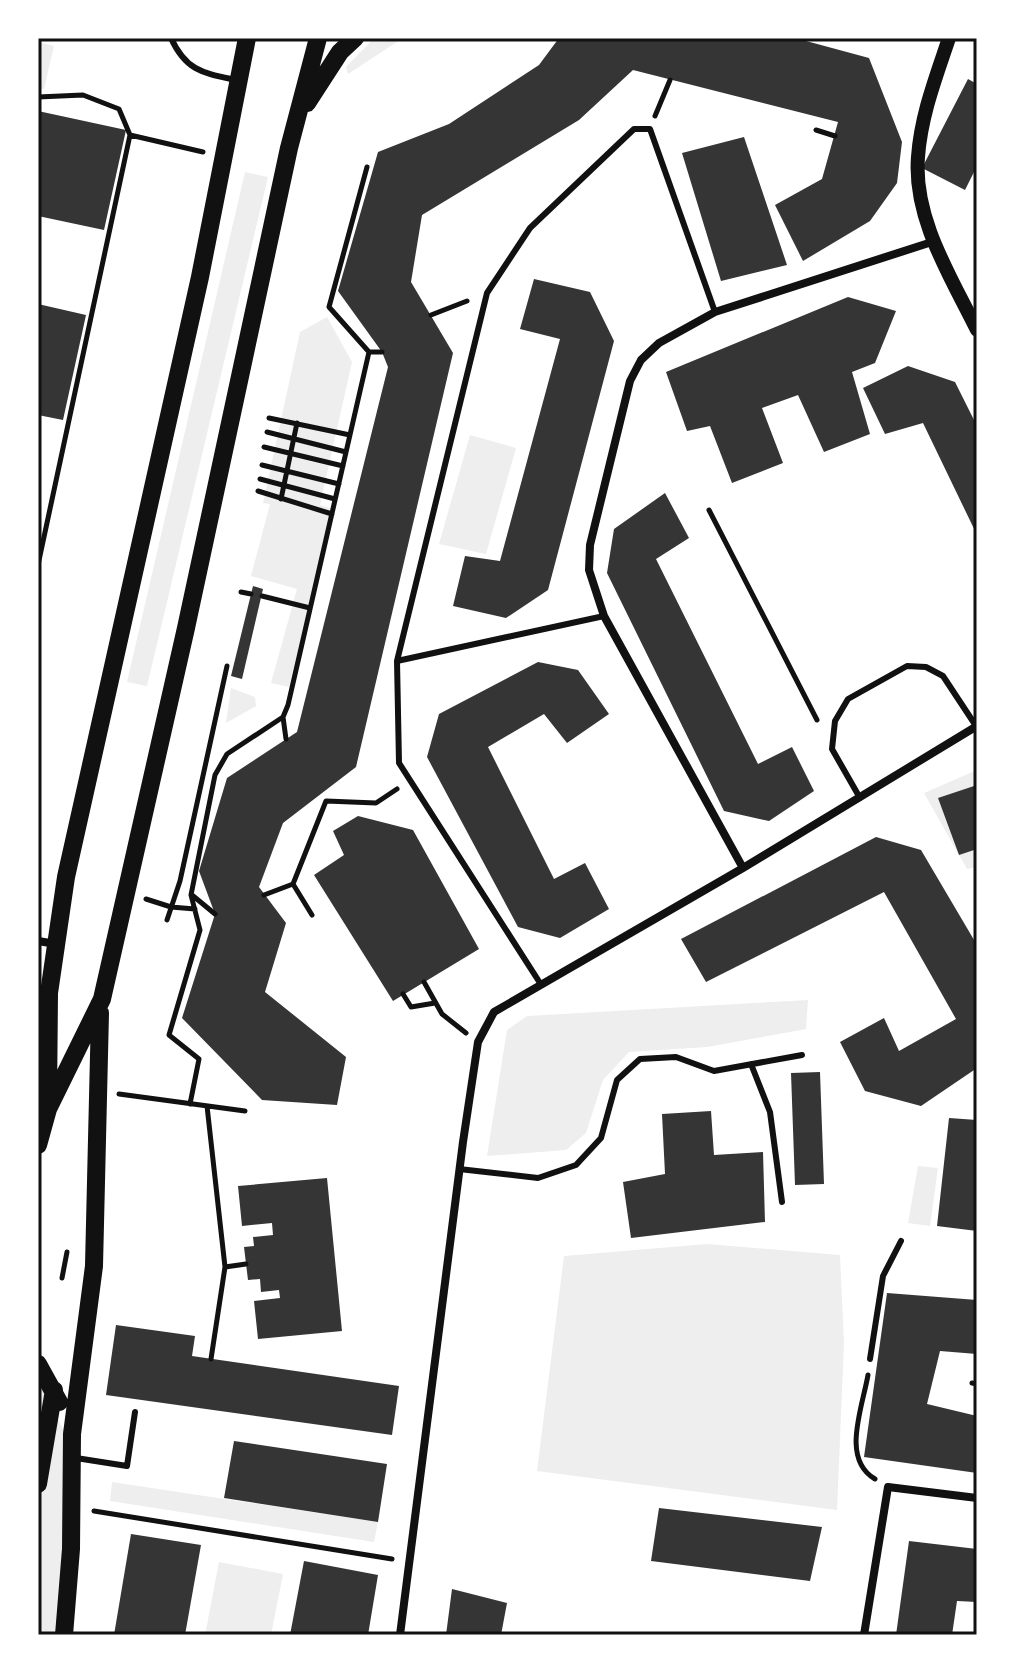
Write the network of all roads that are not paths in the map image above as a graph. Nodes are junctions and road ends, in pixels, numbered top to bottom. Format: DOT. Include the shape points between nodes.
graph roads {
  1 [pos="171,38"];
  2 [pos="247,38"];
  3 [pos="318,38"];
  4 [pos="355,38"];
  5 [pos="949,38"];
  6 [pos="240,81"];
  7 [pos="296,118"];
  8 [pos="935,241"];
  9 [pos="715,312"];
  10 [pos="977,330"];
  11 [pos="604,616"];
  12 [pos="397,661"];
  13 [pos="976,726"];
  14 [pos="860,798"];
  15 [pos="743,868"];
  16 [pos="47,942"];
  17 [pos="540,983"];
  18 [pos="49,993"];
  19 [pos="102,999"];
  20 [pos="38,1027"];
  21 [pos="802,1055"];
  22 [pos="751,1064"];
  23 [pos="48,1109"];
  24 [pos="38,1145"];
  25 [pos="459,1169"];
  26 [pos="782,1202"];
  27 [pos="901,1241"];
  28 [pos="870,1359"];
  29 [pos="38,1364"];
  30 [pos="54,1390"];
  31 [pos="135,1412"];
  32 [pos="72,1434"];
  33 [pos="72,1457"];
  34 [pos="38,1484"];
  35 [pos="977,1498"];
  36 [pos="64,1635"];
  37 [pos="400,1635"];
  38 [pos="864,1635"];
  1 -- 6 [label="lane" via="180,58 203,73"];
  2 -- 6 [label="main road"];
  3 -- 7 [label="main road"];
  4 -- 7 [label="main road"];
  5 -- 8 [label="street" via="927,103 917,159 922,208"];
  6 -- 16 [label="main road" via="66,877"];
  7 -- 19 [label="main road"];
  8 -- 9 [label="street"];
  8 -- 10 [label="street"];
  9 -- 11 [label="street" via="659,343 630,381 590,545 589,570"];
  9 -- 12 [label="lane" via="650,129 634,129 530,228 487,293"];
  11 -- 12 [label="lane"];
  11 -- 15 [label="street"];
  12 -- 17 [label="lane" via="399,763"];
  13 -- 14 [label="street"];
  13 -- 14 [label="lane" via="943,676 926,667 907,666 848,699 835,721 832,749"];
  14 -- 15 [label="street"];
  15 -- 17 [label="street"];
  16 -- 18 [label="main road"];
  17 -- 25 [label="street" via="494,1012 478,1042"];
  18 -- 20 [label="main road"];
  18 -- 23 [label="main road"];
  19 -- 23 [label="main road"];
  19 -- 32 [label="main road" via="94,1266"];
  21 -- 22 [label="lane"];
  22 -- 25 [label="lane" via="714,1071 676,1057 640,1059 617,1080 601,1138 576,1165 538,1178"];
  22 -- 26 [label="lane" via="770,1112"];
  23 -- 24 [label="main road"];
  25 -- 37 [label="street"];
  27 -- 28 [label="lane" via="883,1276"];
  29 -- 30 [label="main road"];
  30 -- 32 [label="main road"];
  30 -- 34 [label="main road"];
  31 -- 33 [label="lane" via="127,1466"];
  32 -- 33 [label="main road"];
  33 -- 36 [label="main road"];
  35 -- 38 [label="street" via="888,1487"];
}
